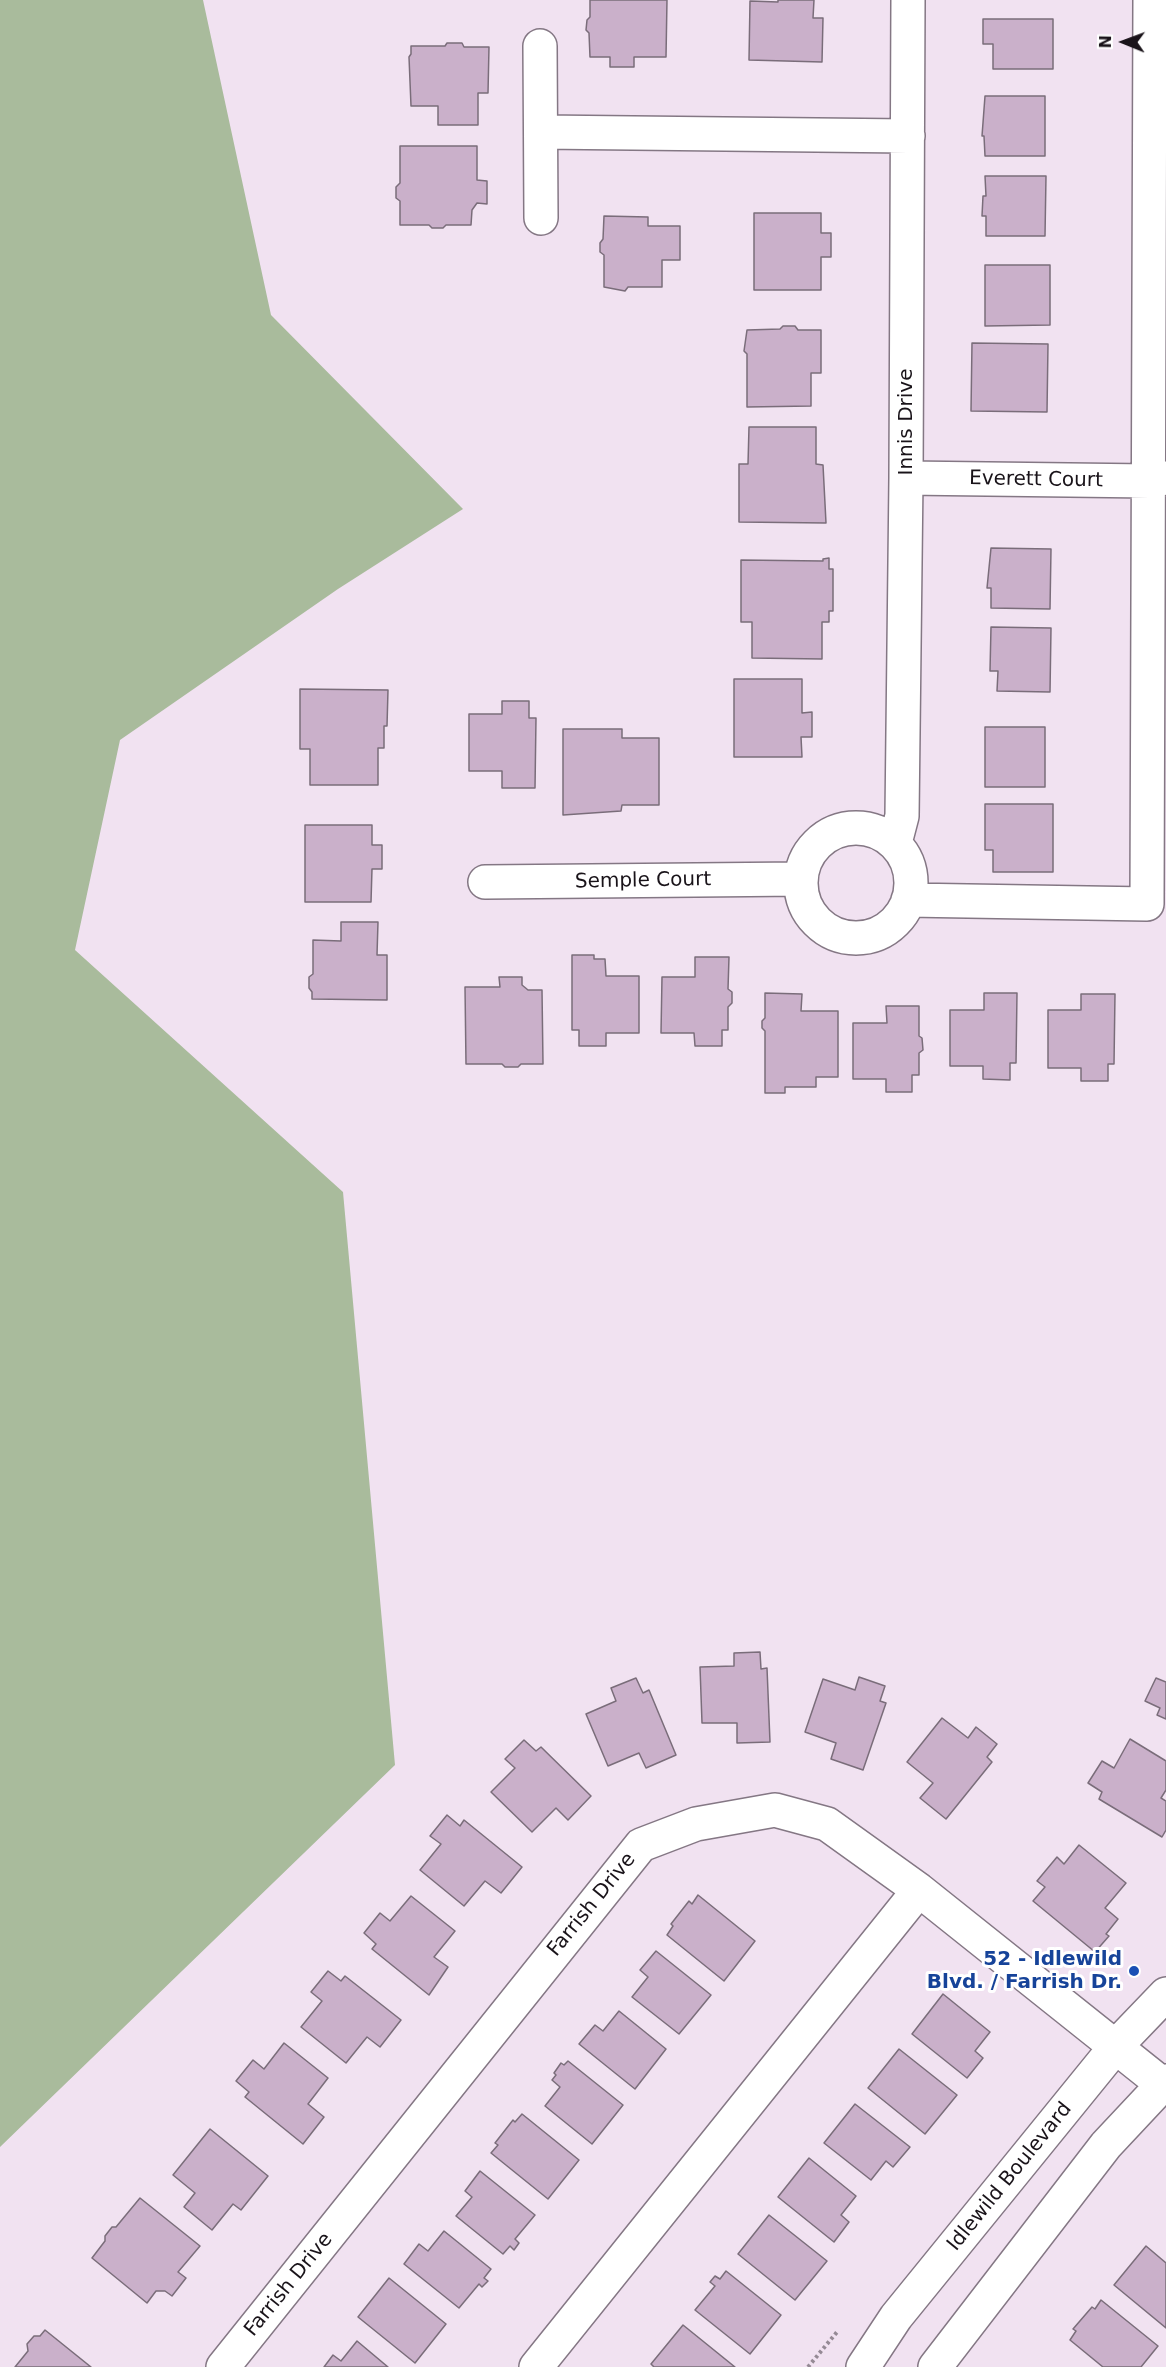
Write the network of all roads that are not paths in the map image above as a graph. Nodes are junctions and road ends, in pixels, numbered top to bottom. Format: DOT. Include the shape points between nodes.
graph roads {
  1 [pos="908,0"];
  2 [pos="1150,0"];
  3 [pos="540,46"];
  4 [pos="541,132"];
  5 [pos="908,136"];
  6 [pos="541,218"];
  7 [pos="906,478"];
  8 [pos="1158,480"];
  9 [pos="895,843"];
  10 [pos="801,879"];
  11 [pos="485,882"];
  12 [pos="908,900"];
  13 [pos="919,1890"];
  14 [pos="1166,1994"];
  15 [pos="1117,2045"];
  16 [pos="1165,2084"];
  17 [pos="223,2367"];
  18 [pos="536,2367"];
  19 [pos="863,2367"];
  20 [pos="935,2367"];
  1 -- 5 [label="street, Innis Drive"];
  2 -- 8 [label="street"];
  3 -- 4 [label="street"];
  4 -- 5 [label="street"];
  4 -- 6 [label="street"];
  5 -- 7 [label="street, Innis Drive"];
  7 -- 8 [label="street, Everett Court"];
  7 -- 9 [label="street, Innis Drive" via="902,816"];
  8 -- 12 [label="street" via="1147,903"];
  9 -- 10 [label="street" via="880,832 862,828 828,835 805,861"];
  9 -- 12 [label="street" via="910,870"];
  10 -- 11 [label="street, Semple Court"];
  10 -- 12 [label="street" via="810,912 837,935 872,936 888,928"];
  13 -- 15 [label="street, Farrish Drive"];
  13 -- 17 [label="street, Farrish Drive" via="828,1824 775,1810 696,1824 641,1845"];
  13 -- 18 [label="street"];
  14 -- 15 [label="street, Idlewild Boulevard"];
  15 -- 16 [label="street, Farrish Drive"];
  15 -- 19 [label="street, Idlewild Boulevard" via="896,2317"];
  16 -- 20 [label="street" via="1106,2145"];
}
